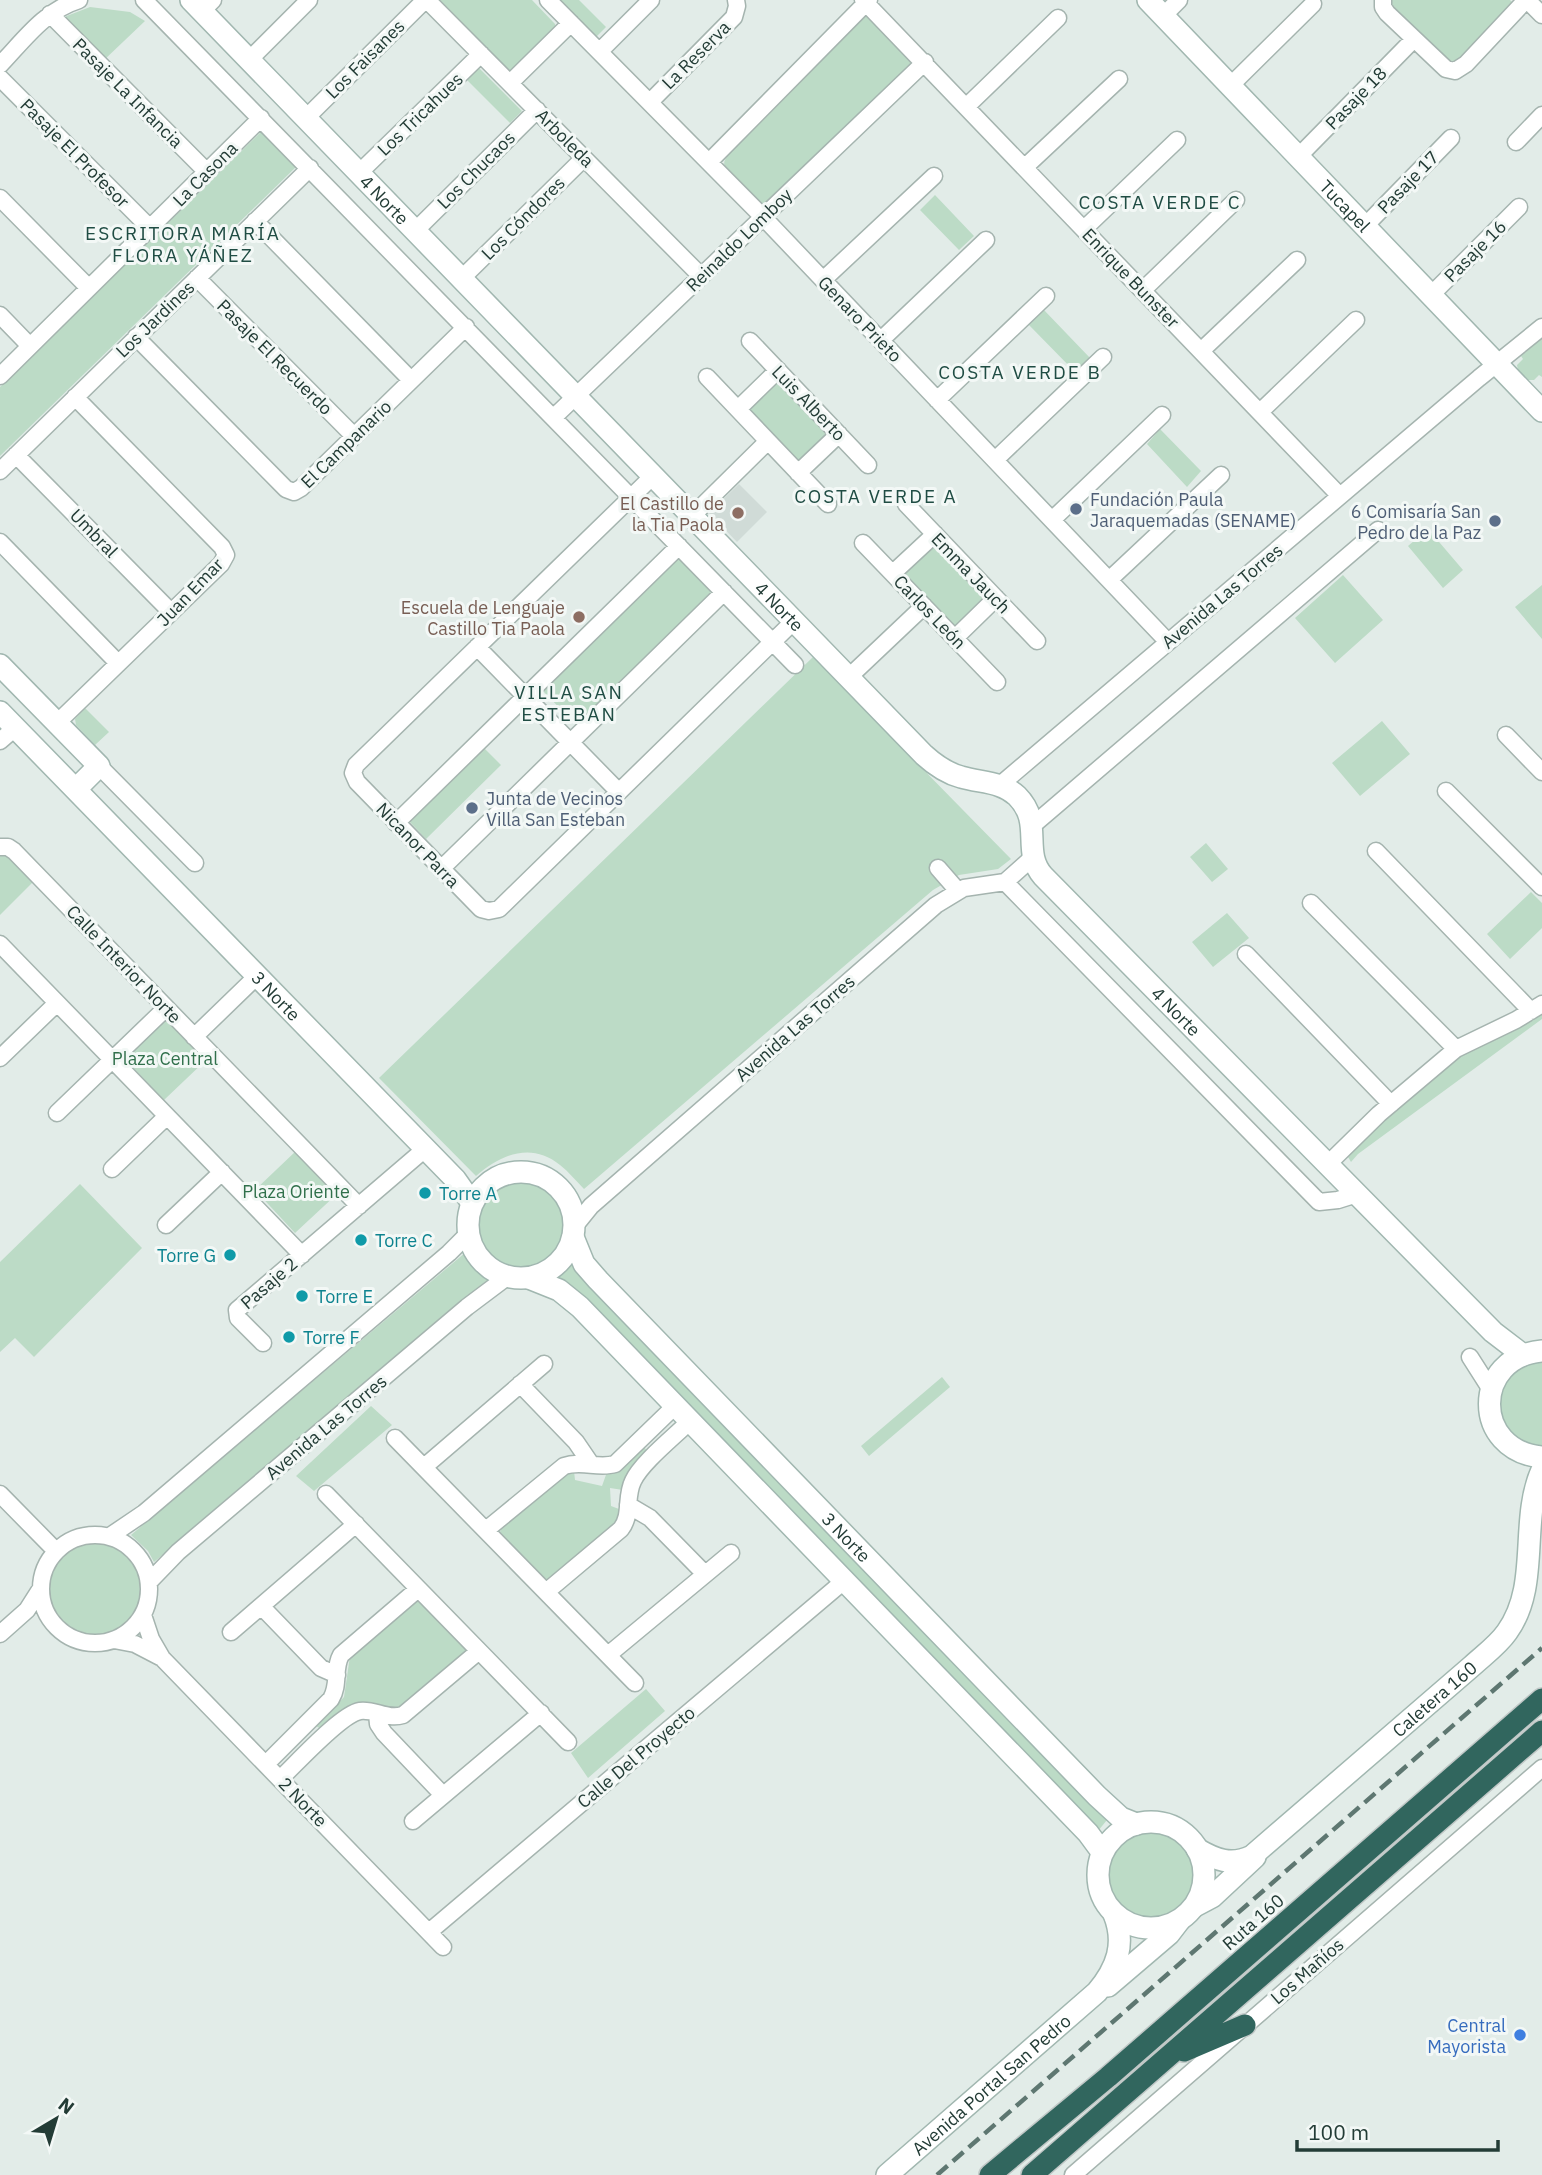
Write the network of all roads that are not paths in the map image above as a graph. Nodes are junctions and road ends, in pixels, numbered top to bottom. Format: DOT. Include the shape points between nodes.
graph roads {
  1 [pos="79,0"];
  2 [pos="144,0"];
  3 [pos="309,0"];
  4 [pos="426,0"];
  5 [pos="548,0"];
  6 [pos="650,0"];
  7 [pos="1148,0"];
  8 [pos="1179,0"];
  9 [pos="1383,0"];
  10 [pos="1527,0"];
  11 [pos="866,1"];
  12 [pos="737,3"];
  13 [pos="202,4"];
  14 [pos="1313,4"];
  15 [pos="50,14"];
  16 [pos="1542,15"];
  17 [pos="1163,16"];
  18 [pos="1058,18"];
  19 [pos="571,23"];
  20 [pos="1414,39"];
  21 [pos="600,51"];
  22 [pos="481,54"];
  23 [pos="249,60"];
  24 [pos="925,62"];
  25 [pos="0,65"];
  26 [pos="0,78"];
  27 [pos="1119,79"];
  28 [pos="510,83"];
  29 [pos="1230,86"];
  30 [pos="650,102"];
  31 [pos="967,106"];
  32 [pos="537,110"];
  33 [pos="1542,116"];
  34 [pos="261,118"];
  35 [pos="306,118"];
  36 [pos="1451,138"];
  37 [pos="1177,140"];
  38 [pos="1516,142"];
  39 [pos="1298,157"];
  40 [pos="584,158"];
  41 [pos="709,162"];
  42 [pos="1025,167"];
  43 [pos="310,168"];
  44 [pos="207,172"];
  45 [pos="359,173"];
  46 [pos="934,176"];
  47 [pos="0,198"];
  48 [pos="1236,200"];
  49 [pos="1519,206"];
  50 [pos="763,217"];
  51 [pos="255,221"];
  52 [pos="1364,226"];
  53 [pos="150,228"];
  54 [pos="1084,229"];
  55 [pos="415,230"];
  56 [pos="986,240"];
  57 [pos="1297,260"];
  58 [pos="701,276"];
  59 [pos="197,278"];
  60 [pos="462,278"];
  61 [pos="823,280"];
  62 [pos="89,288"];
  63 [pos="1143,289"];
  64 [pos="1431,295"];
  65 [pos="1046,296"];
  66 [pos="0,316"];
  67 [pos="1356,320"];
  68 [pos="466,327"];
  69 [pos="1542,327"];
  70 [pos="136,337"];
  71 [pos="881,340"];
  72 [pos="750,341"];
  73 [pos="30,346"];
  74 [pos="1201,351"];
  75 [pos="1103,357"];
  76 [pos="1497,364"];
  77 [pos="778,370"];
  78 [pos="0,376"];
  79 [pos="707,377"];
  80 [pos="411,380"];
  81 [pos="576,396"];
  82 [pos="75,397"];
  83 [pos="1538,399"];
  84 [pos="937,400"];
  85 [pos="737,409"];
  86 [pos="1259,412"];
  87 [pos="1162,415"];
  88 [pos="554,417"];
  89 [pos="839,434"];
  90 [pos="354,436"];
  91 [pos="768,441"];
  92 [pos="16,455"];
  93 [pos="995,460"];
  94 [pos="868,465"];
  95 [pos="0,471"];
  96 [pos="798,473"];
  97 [pos="653,475"];
  98 [pos="1221,475"];
  99 [pos="1340,496"];
  100 [pos="631,497"];
  101 [pos="828,504"];
  102 [pos="906,504"];
  103 [pos="692,516"];
  104 [pos="1052,520"];
  105 [pos="1378,530"];
  106 [pos="934,534"];
  107 [pos="0,542"];
  108 [pos="863,543"];
  109 [pos="679,546"];
  110 [pos="893,573"];
  111 [pos="1109,580"];
  112 [pos="724,592"];
  113 [pos="996,598"];
  114 [pos="924,606"];
  115 [pos="171,612"];
  116 [pos="794,621"];
  117 [pos="955,638"];
  118 [pos="1037,641"];
  119 [pos="772,642"];
  120 [pos="1168,642"];
  121 [pos="477,647"];
  122 [pos="118,663"];
  123 [pos="0,665"];
  124 [pos="795,666"];
  125 [pos="849,677"];
  126 [pos="997,681"];
  127 [pos="525,697"];
  128 [pos="0,712"];
  129 [pos="57,723"];
  130 [pos="8,734"];
  131 [pos="1506,735"];
  132 [pos="570,742"];
  133 [pos="99,766"];
  134 [pos="1542,772"];
  135 [pos="1000,785"];
  136 [pos="76,789"];
  137 [pos="1446,791"];
  138 [pos="619,792"];
  139 [pos="396,822"];
  140 [pos="1032,826"];
  141 [pos="2,847"];
  142 [pos="1376,851"];
  143 [pos="1032,858"];
  144 [pos="195,863"];
  145 [pos="938,868"];
  146 [pos="441,869"];
  147 [pos="1006,882"];
  148 [pos="1542,887"];
  149 [pos="958,891"];
  150 [pos="1311,904"];
  151 [pos="1,947"];
  152 [pos="1246,954"];
  153 [pos="257,976"];
  154 [pos="57,1003"];
  155 [pos="166,1007"];
  156 [pos="1536,1007"];
  157 [pos="194,1037"];
  158 [pos="1456,1049"];
  159 [pos="0,1058"];
  160 [pos="113,1060"];
  161 [pos="1391,1104"];
  162 [pos="57,1113"];
  163 [pos="167,1116"];
  164 [pos="425,1149"];
  165 [pos="1328,1164"];
  166 [pos="112,1169"];
  167 [pos="222,1172"];
  168 [pos="1357,1194"];
  169 [pos="472,1203"];
  170 [pos="359,1206"];
  171 [pos="166,1225"];
  172 [pos="574,1232"];
  173 [pos="468,1234"];
  174 [pos="302,1255"];
  175 [pos="507,1277"];
  176 [pos="529,1278"];
  177 [pos="262,1343"];
  178 [pos="1532,1353"];
  179 [pos="1470,1357"];
  180 [pos="544,1364"];
  181 [pos="520,1384"];
  182 [pos="1491,1390"];
  183 [pos="683,1414"];
  184 [pos="396,1438"];
  185 [pos="1507,1444"];
  186 [pos="1542,1457"];
  187 [pos="591,1464"];
  188 [pos="424,1466"];
  189 [pos="1542,1470"];
  190 [pos="0,1494"];
  191 [pos="326,1494"];
  192 [pos="1532,1502"];
  193 [pos="628,1505"];
  194 [pos="356,1524"];
  195 [pos="486,1530"];
  196 [pos="110,1536"];
  197 [pos="56,1551"];
  198 [pos="731,1553"];
  199 [pos="705,1574"];
  200 [pos="844,1581"];
  201 [pos="149,1582"];
  202 [pos="41,1588"];
  203 [pos="418,1588"];
  204 [pos="546,1592"];
  205 [pos="261,1606"];
  206 [pos="143,1615"];
  207 [pos="49,1617"];
  208 [pos="19,1618"];
  209 [pos="2,1630"];
  210 [pos="231,1632"];
  211 [pos="114,1640"];
  212 [pos="479,1650"];
  213 [pos="608,1655"];
  214 [pos="162,1658"];
  215 [pos="337,1675"];
  216 [pos="635,1683"];
  217 [pos="1542,1699"];
  218 [pos="541,1713"];
  219 [pos="377,1714"];
  220 [pos="1542,1731"];
  221 [pos="568,1742"];
  222 [pos="265,1764"];
  223 [pos="1542,1768"];
  224 [pos="281,1779"];
  225 [pos="443,1796"];
  226 [pos="413,1821"];
  227 [pos="1136,1824"];
  228 [pos="1197,1849"];
  229 [pos="1258,1851"];
  230 [pos="1102,1853"];
  231 [pos="1188,1912"];
  232 [pos="1114,1914"];
  233 [pos="429,1932"];
  234 [pos="443,1947"];
  235 [pos="1097,1993"];
  236 [pos="1245,2025"];
  237 [pos="1166,2058"];
  238 [pos="887,2175"];
  239 [pos="990,2175"];
  240 [pos="1032,2175"];
  241 [pos="1073,2175"];
  1 -- 15 [label="street"];
  2 -- 34 [label="street, 4 Norte"];
  3 -- 23 [label="street"];
  4 -- 22 [label="street, Arboleda"];
  4 -- 35 [label="street, Los Faisanes"];
  5 -- 19 [label="street, Genaro Prieto"];
  6 -- 21 [label="street"];
  7 -- 17 [label="street, Tucapel"];
  8 -- 17 [label="street"];
  9 -- 20 [label="street" via="1387,13"];
  10 -- 16 [label="street"];
  10 -- 20 [label="street" via="1460,69 1446,69"];
  11 -- 24 [label="street, Enrique Bunster"];
  11 -- 41 [label="street"];
  12 -- 30 [label="street, La Reserva" via="734,17"];
  13 -- 23 [label="street, 4 Norte"];
  14 -- 29 [label="street"];
  15 -- 25 [label="street"];
  15 -- 44 [label="street, Pasaje La Infancia"];
  17 -- 29 [label="street, Tucapel"];
  18 -- 31 [label="street"];
  19 -- 21 [label="street, Genaro Prieto"];
  19 -- 28 [label="street"];
  20 -- 39 [label="street, Pasaje 18"];
  21 -- 30 [label="street, Genaro Prieto"];
  22 -- 28 [label="street, Arboleda"];
  22 -- 45 [label="street, Los Tricahues"];
  23 -- 35 [label="street, 4 Norte"];
  24 -- 31 [label="street, Enrique Bunster"];
  24 -- 50 [label="street, Reinaldo Lomboy"];
  26 -- 53 [label="street, Pasaje El Profesor"];
  27 -- 42 [label="street"];
  28 -- 32 [label="street, Arboleda"];
  29 -- 39 [label="street, Tucapel"];
  30 -- 41 [label="street, Genaro Prieto"];
  31 -- 42 [label="street, Enrique Bunster"];
  32 -- 40 [label="street, Arboleda"];
  32 -- 55 [label="street, Los Chucaos"];
  33 -- 38 [label="street"];
  34 -- 43 [label="street, 4 Norte"];
  34 -- 44 [label="street, La Casona"];
  35 -- 45 [label="street, 4 Norte"];
  36 -- 52 [label="street, Pasaje 17"];
  37 -- 54 [label="street"];
  39 -- 52 [label="street, Tucapel"];
  40 -- 58 [label="street, Arboleda"];
  40 -- 60 [label="street, Los Cóndores"];
  41 -- 50 [label="street, Genaro Prieto"];
  42 -- 54 [label="street, Enrique Bunster"];
  43 -- 51 [label="street, Los Jardines"];
  43 -- 68 [label="street, 4 Norte"];
  44 -- 53 [label="street, La Casona"];
  45 -- 55 [label="street, 4 Norte"];
  46 -- 61 [label="street"];
  47 -- 62 [label="street"];
  48 -- 63 [label="street"];
  49 -- 64 [label="street, Pasaje 16"];
  50 -- 58 [label="street, Reinaldo Lomboy"];
  50 -- 61 [label="street, Genaro Prieto"];
  51 -- 59 [label="street, Los Jardines"];
  51 -- 80 [label="street"];
  52 -- 64 [label="street, Tucapel"];
  53 -- 62 [label="street, La Casona"];
  54 -- 63 [label="street, Enrique Bunster"];
  55 -- 60 [label="street, 4 Norte"];
  56 -- 71 [label="street"];
  57 -- 74 [label="street"];
  58 -- 81 [label="street, Reinaldo Lomboy"];
  59 -- 70 [label="street, Los Jardines"];
  59 -- 90 [label="street, Pasaje El Recuerdo"];
  60 -- 81 [label="street, 4 Norte"];
  61 -- 71 [label="street, Genaro Prieto"];
  62 -- 73 [label="street, La Casona"];
  63 -- 74 [label="street, Enrique Bunster"];
  64 -- 76 [label="street, Tucapel"];
  65 -- 84 [label="street"];
  66 -- 73 [label="street"];
  67 -- 86 [label="street"];
  68 -- 80 [label="street, El Campanario"];
  68 -- 88 [label="street, 4 Norte"];
  69 -- 76 [label="street, Avenida Las Torres"];
  70 -- 82 [label="street, Los Jardines"];
  70 -- 90 [label="street, El Campanario" via="289,491 298,491"];
  71 -- 84 [label="street, Genaro Prieto"];
  72 -- 77 [label="street, Luis Alberto"];
  73 -- 78 [label="street, La Casona"];
  74 -- 86 [label="street, Enrique Bunster"];
  75 -- 93 [label="street"];
  76 -- 83 [label="street, Tucapel"];
  76 -- 99 [label="street, Avenida Las Torres"];
  77 -- 85 [label="street"];
  77 -- 89 [label="street, Luis Alberto"];
  79 -- 85 [label="street"];
  80 -- 90 [label="street, El Campanario"];
  81 -- 88 [label="street, Reinaldo Lomboy"];
  81 -- 97 [label="street, 4 Norte"];
  82 -- 92 [label="street, Los Jardines"];
  82 -- 115 [label="street, Juan Emar" via="224,549 223,561"];
  84 -- 93 [label="street, Genaro Prieto"];
  85 -- 91 [label="street"];
  86 -- 99 [label="street, Enrique Bunster"];
  87 -- 104 [label="street"];
  88 -- 100 [label="street, 4 Norte"];
  89 -- 94 [label="street, Luis Alberto"];
  89 -- 96 [label="street"];
  91 -- 96 [label="street"];
  91 -- 103 [label="street"];
  92 -- 95 [label="street, Los Jardines"];
  92 -- 115 [label="street, Umbral"];
  93 -- 104 [label="street, Genaro Prieto"];
  96 -- 101 [label="street"];
  97 -- 100 [label="street, Nicanor Parra"];
  97 -- 103 [label="street, 4 Norte"];
  98 -- 111 [label="street"];
  99 -- 120 [label="street, Avenida Las Torres"];
  100 -- 109 [label="street, 4 Norte"];
  100 -- 121 [label="street, Nicanor Parra"];
  102 -- 106 [label="street, Emma Jauch"];
  103 -- 116 [label="street, 4 Norte"];
  104 -- 111 [label="street, Genaro Prieto"];
  105 -- 140 [label="street"];
  106 -- 110 [label="street"];
  106 -- 113 [label="street, Emma Jauch"];
  107 -- 122 [label="street"];
  108 -- 110 [label="street, Carlos León"];
  109 -- 112 [label="street, 4 Norte"];
  109 -- 127 [label="street"];
  110 -- 114 [label="street, Carlos León"];
  111 -- 120 [label="street, Genaro Prieto"];
  112 -- 119 [label="street, 4 Norte"];
  112 -- 132 [label="street"];
  113 -- 117 [label="street"];
  113 -- 118 [label="street, Emma Jauch"];
  114 -- 117 [label="street, Carlos León"];
  114 -- 125 [label="street"];
  115 -- 122 [label="street, Juan Emar"];
  116 -- 119 [label="street, Nicanor Parra"];
  116 -- 125 [label="street, 4 Norte"];
  117 -- 126 [label="street, Carlos León"];
  119 -- 124 [label="street, 4 Norte"];
  119 -- 138 [label="street, Nicanor Parra"];
  120 -- 135 [label="street, Avenida Las Torres"];
  121 -- 127 [label="street"];
  121 -- 139 [label="street, Nicanor Parra" via="356,765 357,782"];
  122 -- 129 [label="street, Juan Emar"];
  123 -- 129 [label="street"];
  125 -- 135 [label="street, 4 Norte" via="933,763 953,775"];
  127 -- 132 [label="street"];
  127 -- 139 [label="street"];
  128 -- 130 [label="street, 3 Norte"];
  129 -- 133 [label="street"];
  130 -- 136 [label="street, 3 Norte"];
  131 -- 134 [label="street"];
  132 -- 138 [label="street"];
  132 -- 146 [label="street"];
  133 -- 136 [label="street"];
  133 -- 144 [label="street"];
  135 -- 140 [label="street" via="1021,801"];
  136 -- 153 [label="street, 3 Norte"];
  137 -- 148 [label="street"];
  138 -- 146 [label="street, Nicanor Parra" via="499,909 481,909"];
  139 -- 146 [label="street, Nicanor Parra"];
  140 -- 143 [label="street"];
  141 -- 155 [label="street, Calle Interior Norte" via="14,851"];
  142 -- 156 [label="street"];
  143 -- 147 [label="street"];
  143 -- 165 [label="street, 4 Norte" via="1043,876"];
  145 -- 149 [label="street"];
  147 -- 149 [label="street, Avenida Las Torres"];
  147 -- 168 [label="street, 4 Norte" via="1319,1202"];
  149 -- 172 [label="street, Avenida Las Torres" via="936,905 611,1188 581,1216"];
  150 -- 158 [label="street"];
  151 -- 154 [label="street"];
  152 -- 161 [label="street"];
  153 -- 157 [label="street"];
  153 -- 164 [label="street, 3 Norte"];
  154 -- 159 [label="street"];
  154 -- 160 [label="street"];
  155 -- 157 [label="street, Calle Interior Norte"];
  155 -- 160 [label="street"];
  156 -- 158 [label="street"];
  157 -- 170 [label="street, Calle Interior Norte"];
  158 -- 161 [label="street"];
  160 -- 162 [label="street"];
  160 -- 163 [label="street"];
  161 -- 165 [label="street"];
  163 -- 166 [label="street"];
  163 -- 167 [label="street"];
  164 -- 169 [label="street, 3 Norte"];
  164 -- 170 [label="street"];
  165 -- 168 [label="street, 4 Norte"];
  167 -- 171 [label="street"];
  167 -- 174 [label="street"];
  168 -- 178 [label="street, 4 Norte" via="1493,1332"];
  169 -- 172 [label="street" via="496,1178 532,1173 562,1191 573,1213"];
  169 -- 173 [label="street"];
  170 -- 174 [label="street"];
  172 -- 176 [label="street" via="566,1254 554,1267"];
  172 -- 227 [label="street, 3 Norte" via="590,1273 1097,1796 1121,1818"];
  173 -- 175 [label="street" via="484,1264"];
  173 -- 196 [label="street" via="144,1513"];
  174 -- 177 [label="street, Pasaje 2" via="237,1310 238,1318"];
  175 -- 176 [label="street"];
  175 -- 201 [label="street, Avenida Las Torres" via="178,1552"];
  176 -- 183 [label="street, 3 Norte" via="570,1298"];
  178 -- 182 [label="street, 4 Norte" via="1503,1369"];
  179 -- 182 [label="street"];
  180 -- 181 [label="street"];
  181 -- 187 [label="street"];
  181 -- 188 [label="street"];
  182 -- 185 [label="street" via="1492,1420"];
  183 -- 187 [label="street" via="621,1460 609,1466"];
  183 -- 193 [label="street" via="636,1475"];
  183 -- 200 [label="street, 3 Norte"];
  184 -- 188 [label="street"];
  185 -- 186 [label="street"];
  185 -- 192 [label="street, Caletera 160" via="1523,1467"];
  187 -- 195 [label="street" via="571,1464 558,1470"];
  188 -- 195 [label="street"];
  189 -- 192 [label="street, Caletera 160"];
  190 -- 197 [label="street"];
  191 -- 194 [label="street"];
  192 -- 229 [label="street, Caletera 160" via="1525,1586 1519,1612 1507,1633"];
  193 -- 199 [label="street" via="650,1518"];
  193 -- 204 [label="street" via="621,1529"];
  194 -- 203 [label="street"];
  194 -- 205 [label="street"];
  195 -- 204 [label="street"];
  196 -- 197 [label="street" via="81,1536"];
  196 -- 201 [label="street" via="136,1553"];
  197 -- 202 [label="street" via="45,1568"];
  198 -- 199 [label="street"];
  199 -- 213 [label="street"];
  200 -- 230 [label="street, 3 Norte" via="1088,1833"];
  200 -- 233 [label="street, Calle Del Proyecto"];
  201 -- 206 [label="street"];
  202 -- 207 [label="street"];
  202 -- 208 [label="street"];
  203 -- 212 [label="street"];
  203 -- 215 [label="street" via="341,1655"];
  204 -- 213 [label="street"];
  205 -- 210 [label="street"];
  205 -- 215 [label="street" via="321,1668"];
  206 -- 211 [label="street" via="131,1630"];
  206 -- 214 [label="street, 2 Norte"];
  207 -- 208 [label="street"];
  207 -- 211 [label="street" via="63,1632 82,1642"];
  208 -- 209 [label="street"];
  211 -- 214 [label="street, 2 Norte" via="135,1644"];
  212 -- 218 [label="street"];
  212 -- 219 [label="street" via="403,1715"];
  213 -- 216 [label="street"];
  214 -- 222 [label="street, 2 Norte"];
  215 -- 222 [label="street" via="331,1699"];
  217 -- 239 [label="highway, Ruta 160"];
  218 -- 221 [label="street"];
  218 -- 225 [label="street"];
  219 -- 224 [label="street" via="361,1711 345,1717"];
  219 -- 225 [label="street" via="384,1733"];
  220 -- 237 [label="highway"];
  222 -- 224 [label="street, 2 Norte"];
  223 -- 236 [label="street, Los Mañíos"];
  224 -- 233 [label="street, 2 Norte"];
  225 -- 226 [label="street"];
  227 -- 228 [label="street" via="1171,1825"];
  227 -- 230 [label="street" via="1116,1834"];
  228 -- 229 [label="street, Caletera 160" via="1229,1861 1244,1860"];
  228 -- 231 [label="street" via="1204,1877 1200,1897"];
  229 -- 231 [label="street, Caletera 160" via="1212,1898"];
  230 -- 232 [label="street" via="1098,1885"];
  231 -- 232 [label="street" via="1170,1924 1147,1928"];
  231 -- 235 [label="street, Avenida Portal San Pedro" via="1169,1934"];
  232 -- 235 [label="street, Avenida Portal San Pedro" via="1119,1953"];
  233 -- 234 [label="street, 2 Norte"];
  235 -- 238 [label="street, Avenida Portal San Pedro"];
  236 -- 237 [label="highway"];
  236 -- 241 [label="street, Los Mañíos"];
  237 -- 240 [label="highway"];
}
